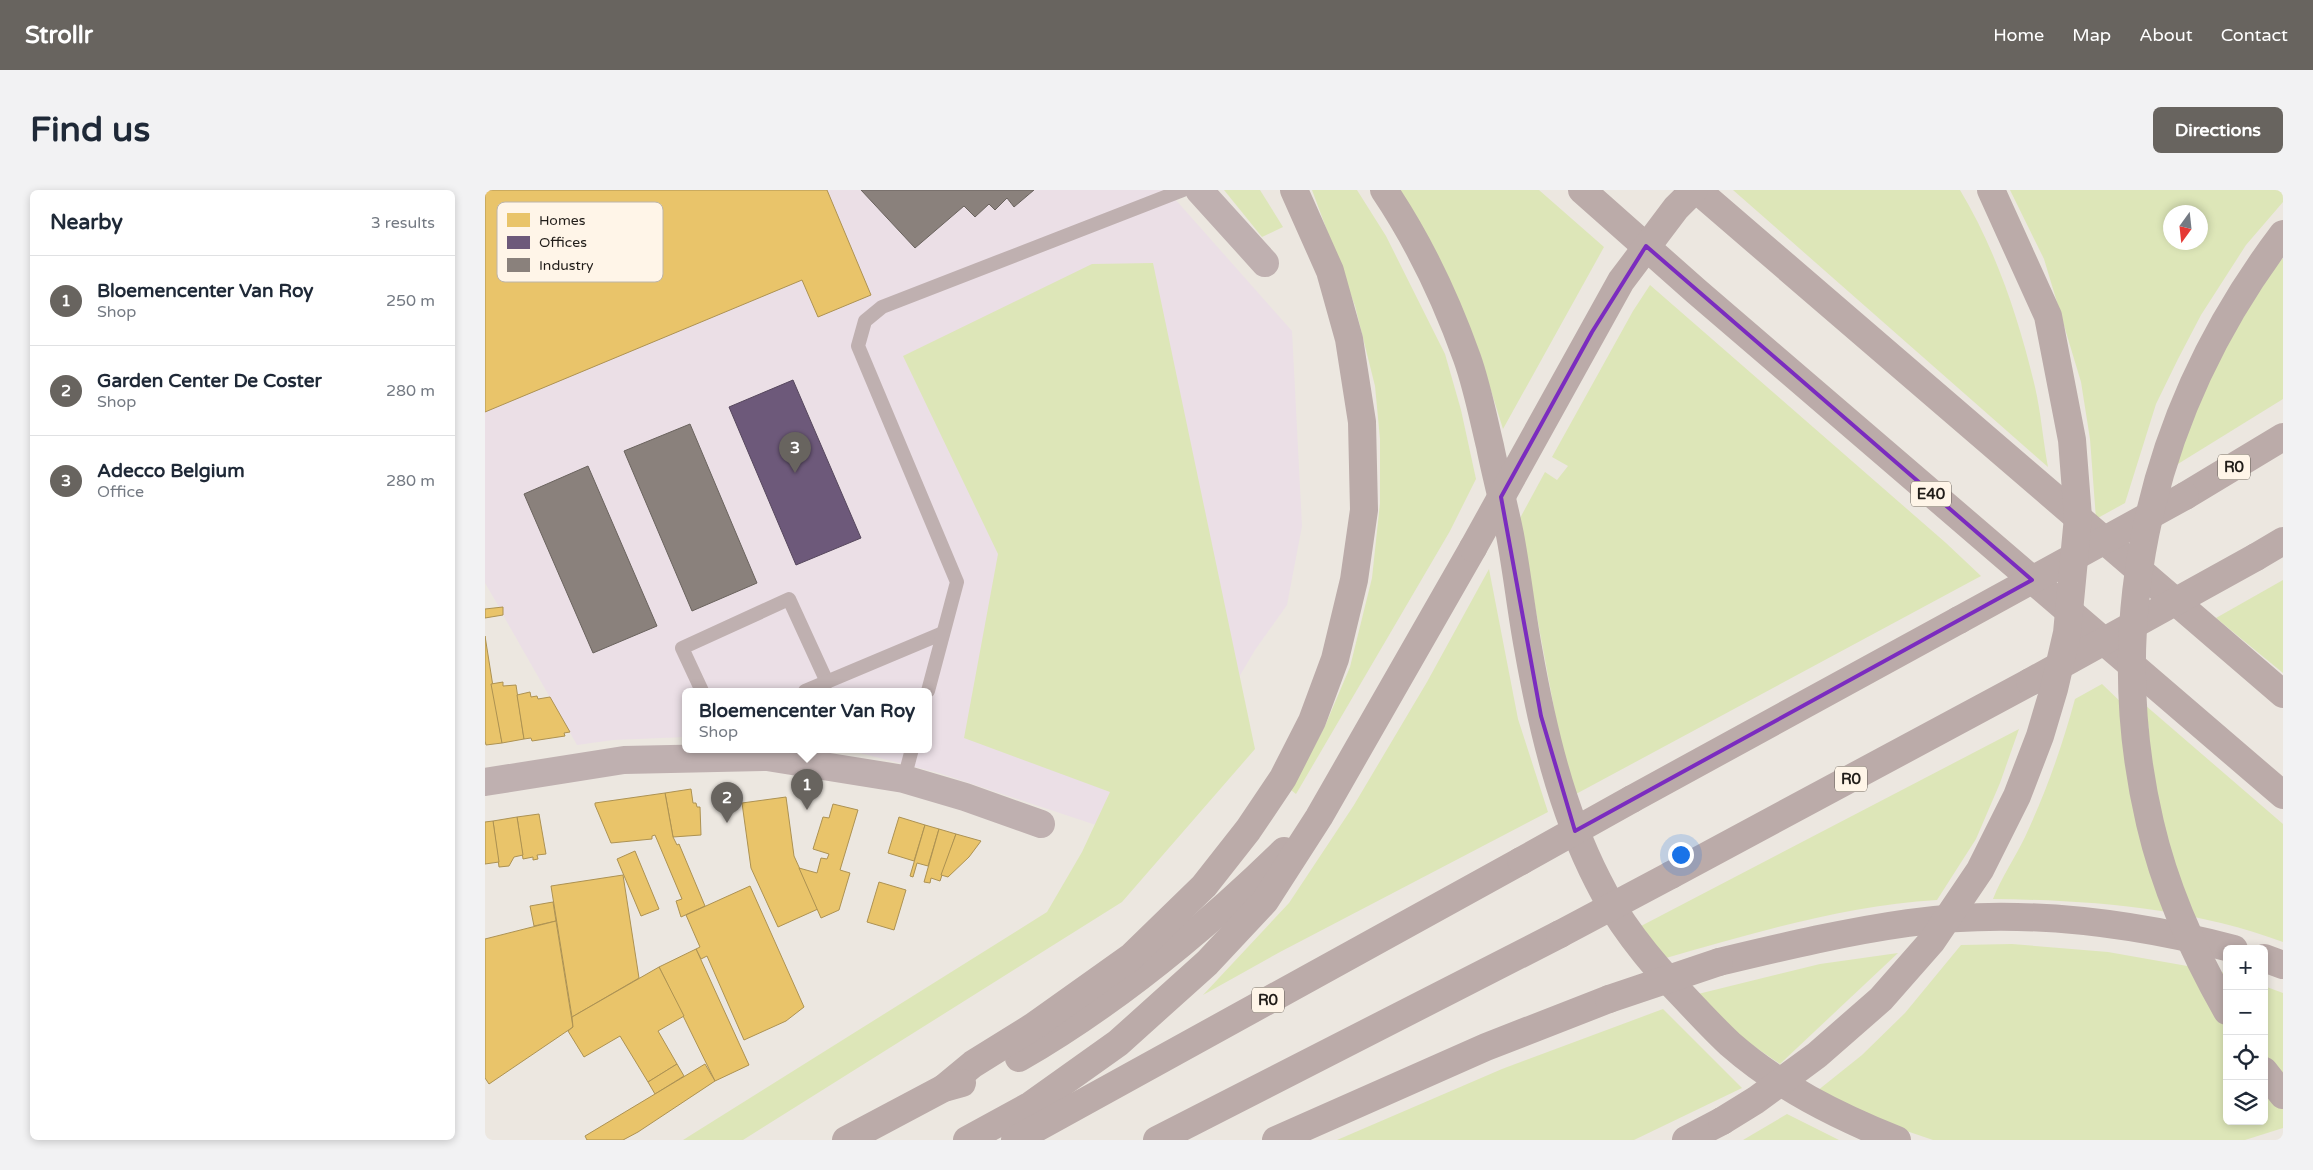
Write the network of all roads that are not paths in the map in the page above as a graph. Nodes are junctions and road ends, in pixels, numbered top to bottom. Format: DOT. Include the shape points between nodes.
graph roads {
  1 [pos="1183,190"];
  2 [pos="1199,190"];
  3 [pos="1294,190"];
  4 [pos="1384,190"];
  5 [pos="1582,190"];
  6 [pos="1695,190"];
  7 [pos="1991,190"];
  8 [pos="2283,234"];
  9 [pos="1265,263"];
  10 [pos="2283,437"];
  11 [pos="2283,542"];
  12 [pos="943,633"];
  13 [pos="827,682"];
  14 [pos="701,688"];
  15 [pos="812,688"];
  16 [pos="929,688"];
  17 [pos="2283,694"];
  18 [pos="708,753"];
  19 [pos="912,753"];
  20 [pos="905,779"];
  21 [pos="485,782"];
  22 [pos="2283,795"];
  23 [pos="1319,817"];
  24 [pos="1041,824"];
  25 [pos="2223,946"];
  26 [pos="2268,959"];
  27 [pos="2283,965"];
  28 [pos="2223,1003"];
  29 [pos="2268,1076"];
  30 [pos="944,1088"];
  31 [pos="2283,1095"];
  32 [pos="846,1140"];
  33 [pos="967,1140"];
  34 [pos="1015,1140"];
  35 [pos="1157,1140"];
  36 [pos="1276,1140"];
  37 [pos="1686,1140"];
  38 [pos="1897,1140"];
  1 -- 12 [label="lane" via="882,307 865,321 858,346 957,582"];
  2 -- 9 [label="street"];
  3 -- 30 [label="highway" via="1330,271 1349,339 1362,422 1364,510 1354,580 1335,659 1313,721 1249,830 1204,886 1131,957 1035,1026 973,1064"];
  4 -- 38 [label="highway" via="1439,288 1468,360 1510,536 1541,716 1576,832 1599,884 1651,962 1730,1044 1812,1102"];
  5 -- 22 [label="highway, E40"];
  6 -- 17 [label="highway"];
  6 -- 23 [label="highway, bridge" via="1676,208 1621,282"];
  7 -- 37 [label="highway, bridge" via="2048,316 2072,440 2078,516 2067,633 2040,736 2013,804 1980,870 1932,941 1881,999 1817,1055 1756,1100"];
  8 -- 28 [label="highway, bridge" via="2241,294 2212,343 2192,386 2151,502 2140,555 2133,616 2134,713 2150,823 2170,888"];
  10 -- 34 [label="highway, R0, bridge" via="2185,496"];
  11 -- 35 [label="highway, R0, bridge" via="1671,876"];
  12 -- 13 [label="lane"];
  12 -- 16 [label="lane"];
  13 -- 14 [label="lane" via="789,599 682,648"];
  13 -- 15 [label="lane"];
  18 -- 20 [label="street" via="826,764"];
  18 -- 21 [label="street" via="624,760"];
  19 -- 20 [label="lane"];
  20 -- 24 [label="street"];
  23 -- 30 [label="highway" via="1239,895 1106,1002 987,1076"];
  23 -- 33 [label="highway" via="1265,900 1207,963 1118,1043 1031,1105"];
  25 -- 36 [label="highway, bridge" via="2183,935 2124,926 2030,918 1909,923 1799,942 1719,962 1609,999 1486,1047"];
  26 -- 27 [label="highway"];
  29 -- 31 [label="highway"];
  30 -- 32 [label="highway"];
}
